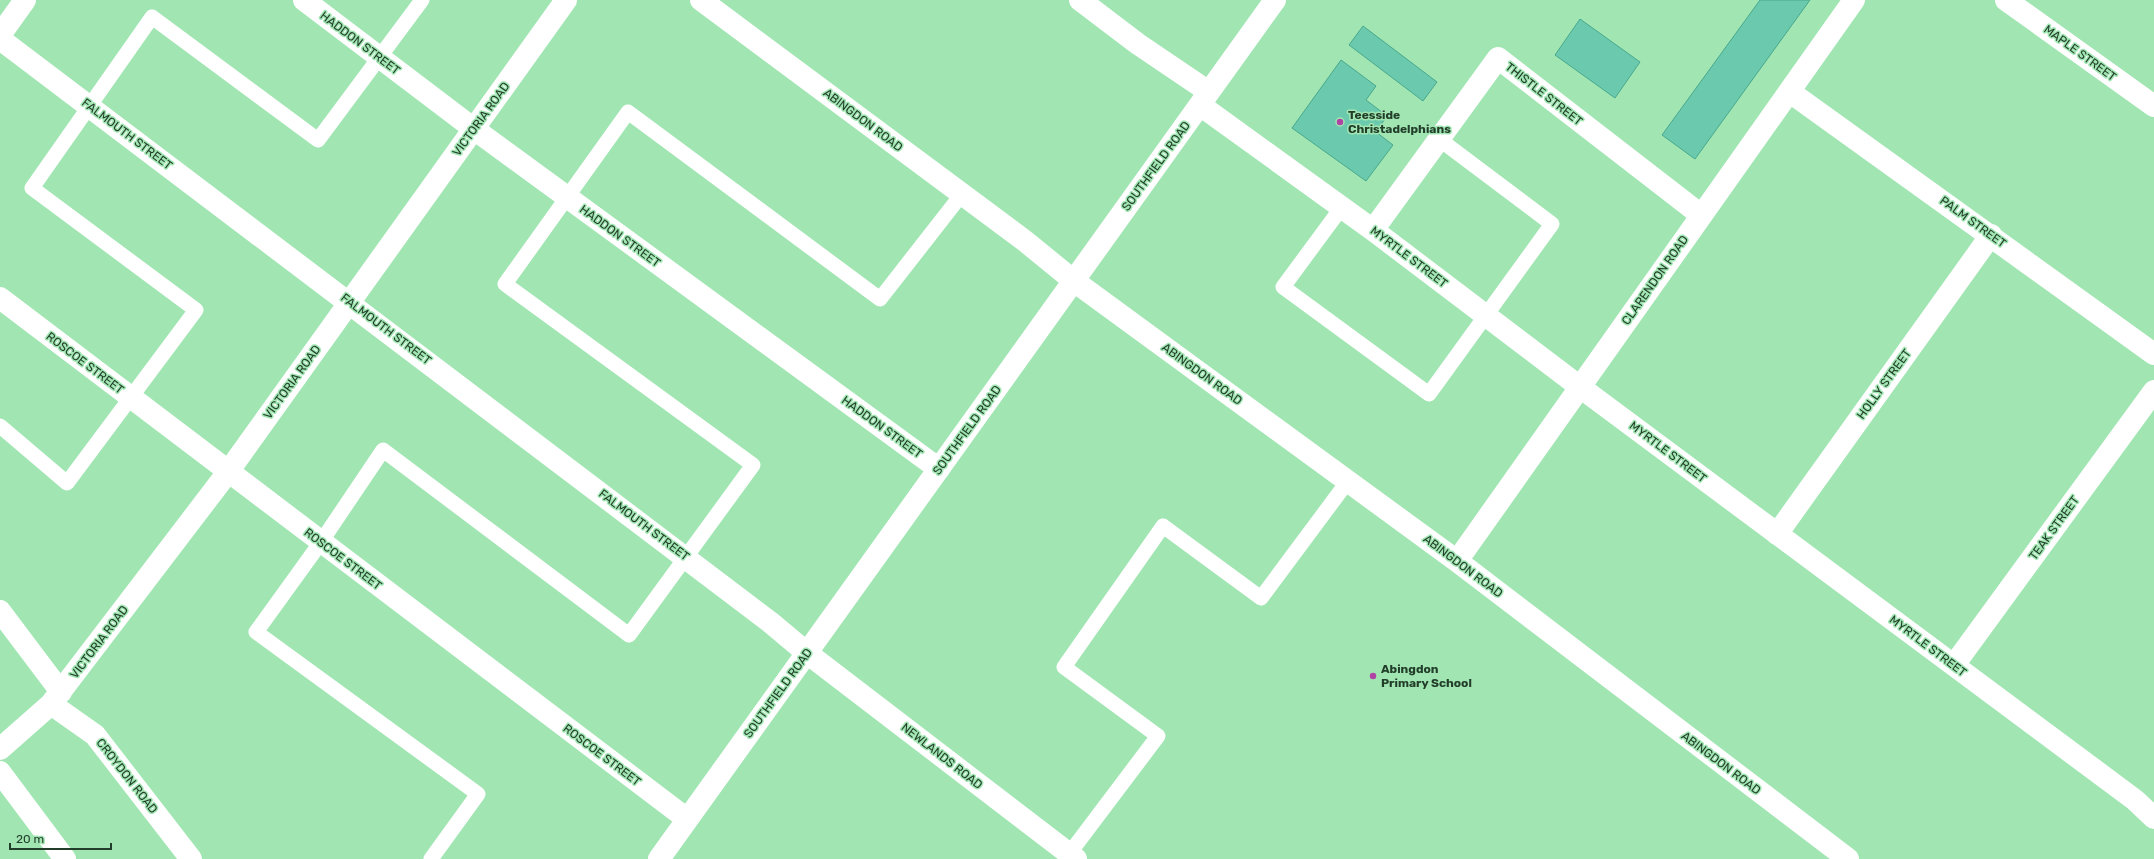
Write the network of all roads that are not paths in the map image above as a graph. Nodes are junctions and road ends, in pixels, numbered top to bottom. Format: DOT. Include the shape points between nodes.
graph roads {
  1 [pos="25,0"];
  2 [pos="304,0"];
  3 [pos="422,0"];
  4 [pos="566,0"];
  5 [pos="701,0"];
  6 [pos="1080,0"];
  7 [pos="1275,0"];
  8 [pos="1854,0"];
  9 [pos="2006,0"];
  10 [pos="0,35"];
  11 [pos="0,39"];
  12 [pos="380,57"];
  13 [pos="1790,92"];
  14 [pos="1205,98"];
  15 [pos="89,106"];
  16 [pos="2154,106"];
  17 [pos="474,129"];
  18 [pos="1439,139"];
  19 [pos="962,194"];
  20 [pos="567,197"];
  21 [pos="1342,207"];
  22 [pos="1701,215"];
  23 [pos="1373,230"];
  24 [pos="1991,235"];
  25 [pos="1074,281"];
  26 [pos="1,300"];
  27 [pos="350,302"];
  28 [pos="1487,316"];
  29 [pos="2154,354"];
  30 [pos="1580,387"];
  31 [pos="2154,391"];
  32 [pos="131,398"];
  33 [pos="0,426"];
  34 [pos="939,469"];
  35 [pos="228,472"];
  36 [pos="1348,481"];
  37 [pos="1777,534"];
  38 [pos="321,542"];
  39 [pos="685,557"];
  40 [pos="1457,561"];
  41 [pos="0,611"];
  42 [pos="807,653"];
  43 [pos="1954,665"];
  44 [pos="56,698"];
  45 [pos="0,749"];
  46 [pos="0,772"];
  47 [pos="2154,818"];
  48 [pos="687,819"];
  49 [pos="1072,856"];
  50 [pos="661,858"];
  51 [pos="65,859"];
  52 [pos="191,859"];
  53 [pos="430,859"];
  54 [pos="1848,859"];
  1 -- 10 [label="street"];
  2 -- 12 [label="street, HADDON STREET"];
  3 -- 12 [label="lane"];
  4 -- 17 [label="street, VICTORIA ROAD"];
  5 -- 19 [label="street, ABINGDON ROAD"];
  6 -- 14 [label="street, MYRTLE STREET"];
  7 -- 14 [label="street, SOUTHFIELD ROAD"];
  8 -- 13 [label="street, CLARENDON ROAD"];
  9 -- 16 [label="street, MAPLE STREET"];
  11 -- 15 [label="street, FALMOUTH STREET"];
  12 -- 15 [label="lane" via="318,140 152,17"];
  12 -- 17 [label="street, HADDON STREET"];
  13 -- 22 [label="street, CLARENDON ROAD"];
  13 -- 24 [label="street, PALM STREET"];
  14 -- 21 [label="street, MYRTLE STREET"];
  14 -- 25 [label="street, SOUTHFIELD ROAD"];
  15 -- 27 [label="street, FALMOUTH STREET"];
  15 -- 32 [label="lane" via="32,188 196,310"];
  17 -- 20 [label="street, HADDON STREET"];
  17 -- 27 [label="street, VICTORIA ROAD"];
  18 -- 22 [label="street, THISTLE STREET" via="1498,58"];
  18 -- 23 [label="street, THISTLE STREET"];
  18 -- 28 [label="lane" via="1552,224"];
  19 -- 20 [label="lane" via="880,299 628,112"];
  19 -- 25 [label="street, ABINGDON ROAD"];
  20 -- 34 [label="street, HADDON STREET"];
  20 -- 39 [label="lane" via="505,284 753,465"];
  21 -- 23 [label="street, MYRTLE STREET"];
  21 -- 28 [label="lane" via="1283,287 1430,394"];
  22 -- 30 [label="street, CLARENDON ROAD"];
  23 -- 28 [label="street, MYRTLE STREET"];
  24 -- 29 [label="street, PALM STREET"];
  24 -- 37 [label="street, HOLLY STREET"];
  25 -- 34 [label="street, SOUTHFIELD ROAD"];
  25 -- 36 [label="street, ABINGDON ROAD"];
  26 -- 32 [label="street, ROSCOE STREET"];
  27 -- 35 [label="street, VICTORIA ROAD"];
  27 -- 39 [label="street, FALMOUTH STREET"];
  28 -- 30 [label="street, MYRTLE STREET"];
  30 -- 37 [label="street, MYRTLE STREET"];
  30 -- 40 [label="street, CLARENDON ROAD"];
  31 -- 43 [label="street, TEAK STREET"];
  32 -- 33 [label="lane" via="67,483"];
  32 -- 35 [label="street, ROSCOE STREET"];
  34 -- 42 [label="street, SOUTHFIELD ROAD"];
  35 -- 38 [label="street, ROSCOE STREET"];
  35 -- 44 [label="street, VICTORIA ROAD"];
  36 -- 40 [label="street, ABINGDON ROAD"];
  36 -- 49 [label="lane" via="1261,598 1163,526 1064,667 1158,736"];
  37 -- 43 [label="street, MYRTLE STREET"];
  38 -- 39 [label="lane" via="383,450 629,635"];
  38 -- 48 [label="street, ROSCOE STREET"];
  38 -- 53 [label="lane" via="256,632 478,794"];
  39 -- 42 [label="street, FALMOUTH STREET"];
  40 -- 54 [label="street, ABINGDON ROAD"];
  41 -- 44 [label="street, CROYDON ROAD"];
  42 -- 48 [label="street, SOUTHFIELD ROAD"];
  42 -- 49 [label="street, NEWLANDS ROAD"];
  43 -- 47 [label="street, MYRTLE STREET" via="2135,800"];
  44 -- 45 [label="street, VICTORIA ROAD"];
  44 -- 52 [label="street, CROYDON ROAD" via="95,735"];
  46 -- 51 [label="street"];
  48 -- 50 [label="street, SOUTHFIELD ROAD"];
}
